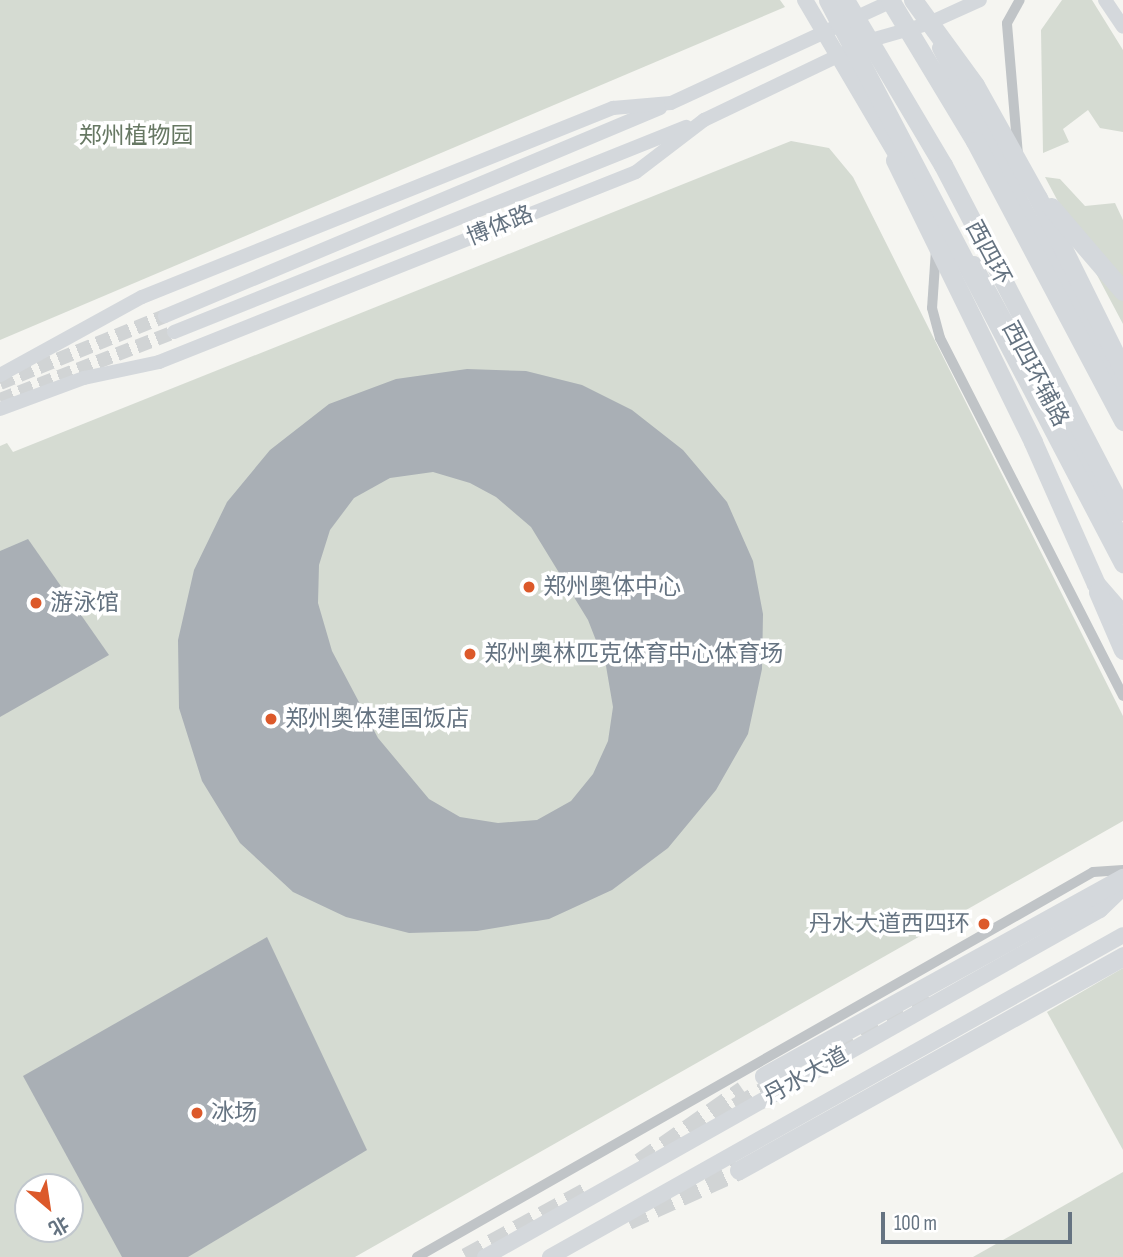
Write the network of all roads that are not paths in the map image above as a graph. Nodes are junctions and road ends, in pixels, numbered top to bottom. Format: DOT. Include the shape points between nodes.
graph roads {
  1 [pos="805,0"];
  2 [pos="828,0"];
  3 [pos="845,0"];
  4 [pos="892,0"];
  5 [pos="914,0"];
  6 [pos="980,0"];
  7 [pos="1020,0"];
  8 [pos="1105,0"];
  9 [pos="858,20"];
  10 [pos="927,24"];
  11 [pos="1123,27"];
  12 [pos="826,34"];
  13 [pos="871,40"];
  14 [pos="838,55"];
  15 [pos="671,103"];
  16 [pos="704,120"];
  17 [pos="882,129"];
  18 [pos="1021,166"];
  19 [pos="1023,206"];
  20 [pos="936,250"];
  21 [pos="1123,291"];
  22 [pos="165,316"];
  23 [pos="174,332"];
  24 [pos="1123,370"];
  25 [pos="0,375"];
  26 [pos="1123,396"];
  27 [pos="0,409"];
  28 [pos="1123,421"];
  29 [pos="1123,511"];
  30 [pos="1121,552"];
  31 [pos="1096,584"];
  32 [pos="1123,615"];
  33 [pos="1123,650"];
  34 [pos="1123,696"];
  35 [pos="1123,870"];
  36 [pos="1123,878"];
  37 [pos="1123,888"];
  38 [pos="1123,935"];
  39 [pos="1123,956"];
  40 [pos="764,1076"];
  41 [pos="739,1170"];
  42 [pos="417,1257"];
  43 [pos="485,1257"];
  44 [pos="550,1257"];
  1 -- 12 [label="main road, 西四环辅路"];
  2 -- 30 [label="highway"];
  3 -- 9 [label="highway, 西四环"];
  4 -- 9 [label="street"];
  4 -- 28 [label="highway, 西四环" via="981,152"];
  5 -- 10 [label="main road"];
  5 -- 18 [label="highway" via="975,85"];
  6 -- 10 [label="street, 博体路"];
  7 -- 19 [label="street" via="1007,23"];
  8 -- 11 [label="street"];
  9 -- 12 [label="street"];
  9 -- 13 [label="highway, 西四环"];
  10 -- 13 [label="street, 博体路"];
  10 -- 19 [label="main road"];
  12 -- 14 [label="main road, 西四环辅路"];
  12 -- 15 [label="street"];
  13 -- 14 [label="street, 博体路"];
  13 -- 29 [label="highway, 西四环" via="943,165"];
  14 -- 16 [label="street, 博体路"];
  14 -- 17 [label="main road, 西四环辅路"];
  15 -- 22 [label="street"];
  15 -- 25 [label="street" via="613,108 145,295"];
  16 -- 23 [label="street"];
  16 -- 27 [label="street, 博体路" via="636,172 159,362 84,378"];
  17 -- 20 [label="highway"];
  17 -- 30 [label="main road, 西四环辅路" via="909,177 986,280"];
  18 -- 21 [label="highway"];
  18 -- 24 [label="highway"];
  19 -- 26 [label="main road"];
  20 -- 31 [label="highway"];
  20 -- 34 [label="street" via="932,308 940,338"];
  31 -- 32 [label="highway"];
  31 -- 33 [label="highway"];
  35 -- 42 [label="street" via="1093,872"];
  36 -- 40 [label="highway"];
  37 -- 43 [label="main road, 丹水大道" via="1100,911"];
  38 -- 44 [label="main road, 丹水大道"];
  39 -- 41 [label="highway"];
}
